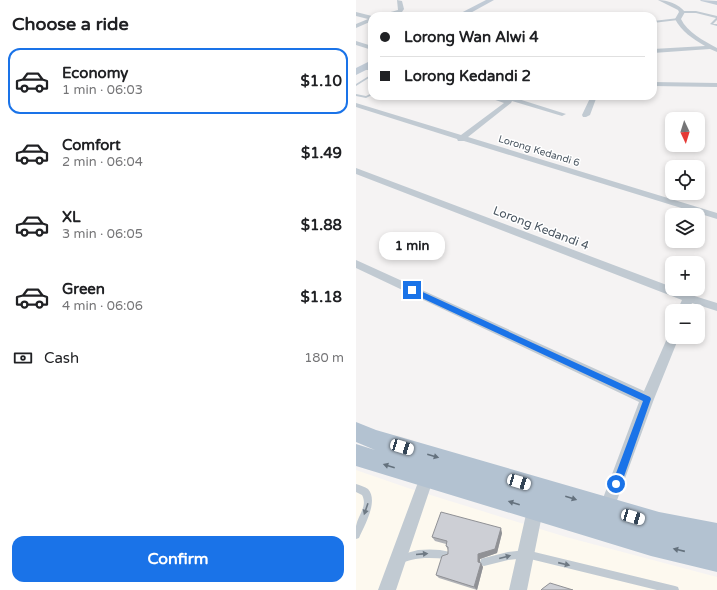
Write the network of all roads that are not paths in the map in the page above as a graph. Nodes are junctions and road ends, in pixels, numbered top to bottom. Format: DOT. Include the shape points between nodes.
graph roads {
  1 [pos="491,0"];
  2 [pos="660,0"];
  3 [pos="703,0"];
  4 [pos="399,1"];
  5 [pos="717,3"];
  6 [pos="396,12"];
  7 [pos="467,12"];
  8 [pos="682,12"];
  9 [pos="356,14"];
  10 [pos="368,17"];
  11 [pos="717,17"];
  12 [pos="678,19"];
  13 [pos="368,20"];
  14 [pos="657,22"];
  15 [pos="717,25"];
  16 [pos="356,26"];
  17 [pos="356,43"];
  18 [pos="368,47"];
  19 [pos="714,48"];
  20 [pos="657,51"];
  21 [pos="368,78"];
  22 [pos="657,84"];
  23 [pos="356,85"];
  24 [pos="717,85"];
  25 [pos="356,95"];
  26 [pos="368,96"];
  27 [pos="512,100"];
  28 [pos="516,100"];
  29 [pos="592,100"];
  30 [pos="356,105"];
  31 [pos="562,114"];
  32 [pos="586,115"];
  33 [pos="461,139"];
  34 [pos="356,172"];
  35 [pos="717,216"];
  36 [pos="356,264"];
  37 [pos="688,298"];
  38 [pos="686,304"];
  39 [pos="717,308"];
  40 [pos="670,344"];
  41 [pos="647,399"];
  42 [pos="356,432"];
  43 [pos="356,454"];
  44 [pos="427,477"];
  45 [pos="356,488"];
  46 [pos="607,509"];
  47 [pos="535,510"];
  48 [pos="356,535"];
  49 [pos="717,535"];
  50 [pos="526,554"];
  51 [pos="447,555"];
  52 [pos="717,559"];
  53 [pos="397,560"];
  54 [pos="484,562"];
  55 [pos="387,590"];
  56 [pos="518,590"];
  57 [pos="675,590"];
  1 -- 7 [label="street"];
  2 -- 8 [label="street"];
  3 -- 5 [label="street"];
  4 -- 6 [label="street" via="401,9"];
  8 -- 11 [label="lane"];
  8 -- 12 [label="street"];
  9 -- 10 [label="street"];
  11 -- 15 [label="lane" via="710,24"];
  12 -- 14 [label="lane"];
  12 -- 19 [label="street" via="681,25"];
  13 -- 16 [label="street"];
  17 -- 18 [label="street"];
  19 -- 20 [label="street"];
  21 -- 23 [label="lane"];
  22 -- 24 [label="street"];
  25 -- 26 [label="lane"];
  27 -- 33 [label="street"];
  28 -- 31 [label="street"];
  29 -- 32 [label="street"];
  30 -- 33 [label="street, Lorong Kedandi 6"];
  33 -- 35 [label="street, Lorong Kedandi 6"];
  34 -- 37 [label="street, Lorong Kedandi 4"];
  36 -- 41 [label="street"];
  37 -- 38 [label="street"];
  37 -- 39 [label="street, Lorong Kedandi 4"];
  40 -- 41 [label="street"];
  41 -- 46 [label="street"];
  42 -- 46 [label="main road, one-way"];
  44 -- 43 [label="main road, one-way"];
  47 -- 44 [label="main road, one-way"];
  44 -- 53 [label="street"];
  45 -- 48 [label="lane, one-way" via="368,496 368,504"];
  46 -- 49 [label="main road" via="659,524"];
  47 -- 50 [label="street"];
  52 -- 47 [label="main road, one-way" via="651,544"];
  54 -- 50 [label="lane, one-way"];
  50 -- 56 [label="street"];
  50 -- 57 [label="lane, one-way"];
  53 -- 51 [label="lane, one-way" via="418,554"];
  53 -- 55 [label="street"];
}
